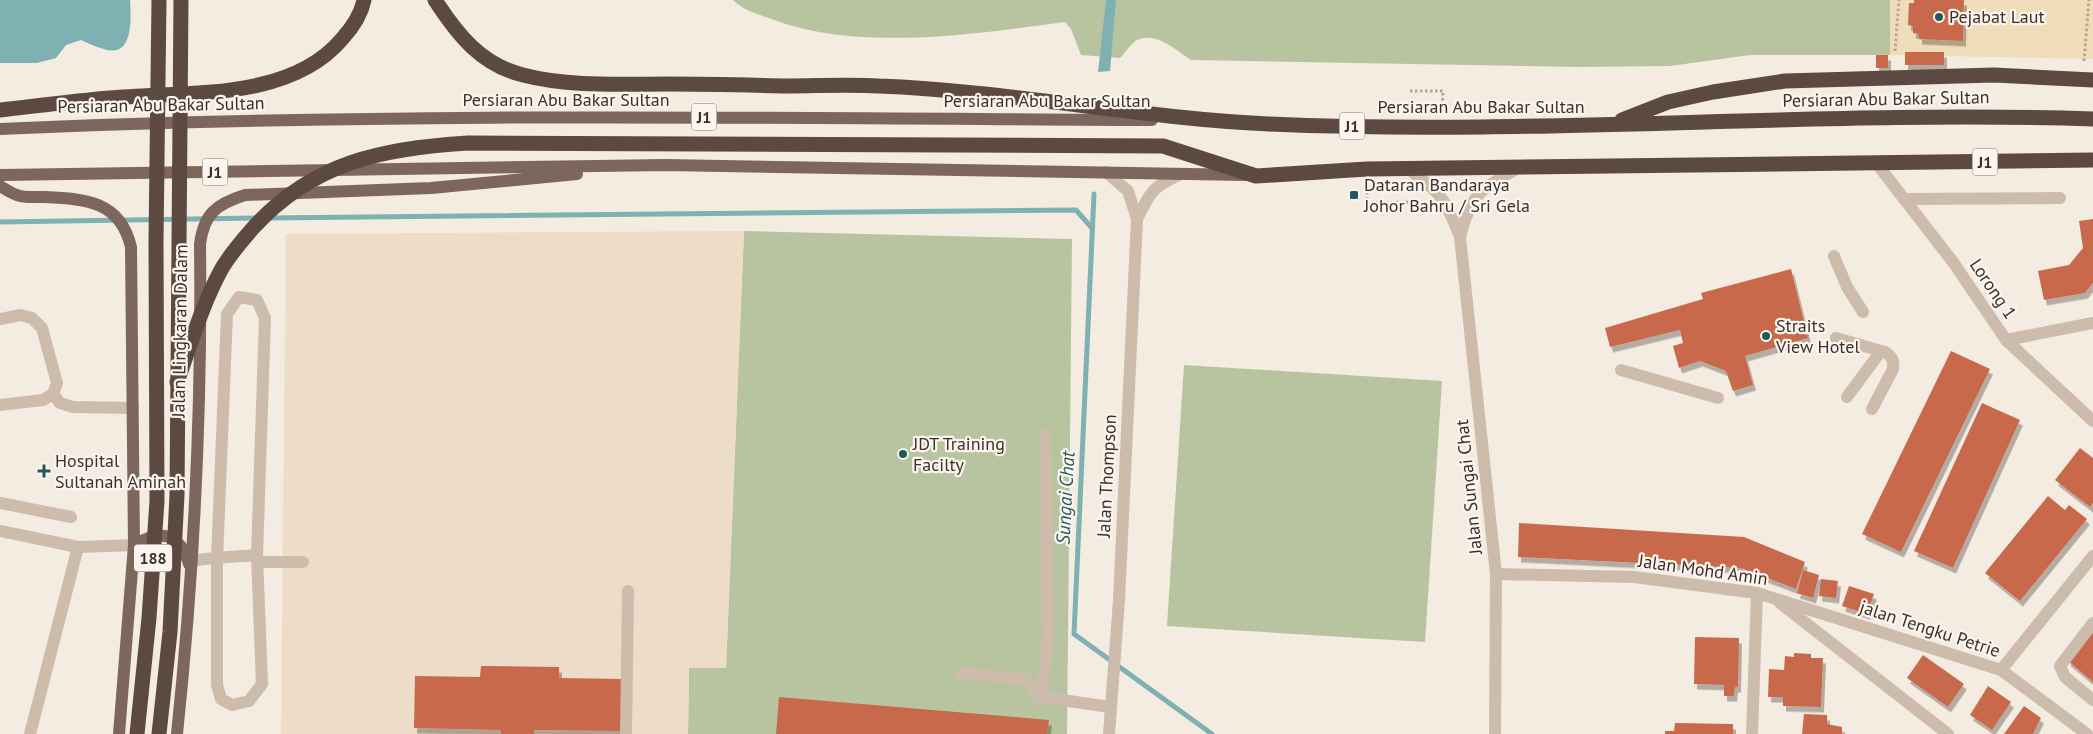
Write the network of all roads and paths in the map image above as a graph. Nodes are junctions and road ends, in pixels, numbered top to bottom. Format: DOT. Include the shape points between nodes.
graph roads {
  1 [pos="159,0"];
  2 [pos="181,0"];
  3 [pos="364,0"];
  4 [pos="436,0"];
  5 [pos="1899,0"];
  6 [pos="2089,0"];
  7 [pos="1895,50"];
  8 [pos="2084,61"];
  9 [pos="2093,80"];
  10 [pos="1410,90"];
  11 [pos="1443,91"];
  12 [pos="0,110"];
  13 [pos="2093,119"];
  14 [pos="1199,120"];
  15 [pos="1611,124"];
  16 [pos="0,129"];
  17 [pos="2093,160"];
  18 [pos="1877,164"];
  19 [pos="666,165"];
  20 [pos="1521,167"];
  21 [pos="1408,169"];
  22 [pos="1106,172"];
  23 [pos="1181,174"];
  24 [pos="0,175"];
  25 [pos="1256,176"];
  26 [pos="0,186"];
  27 [pos="2060,198"];
  28 [pos="1904,199"];
  29 [pos="1367,202"];
  30 [pos="1410,202"];
  31 [pos="1137,219"];
  32 [pos="1460,237"];
  33 [pos="1834,256"];
  34 [pos="1863,312"];
  35 [pos="0,319"];
  36 [pos="2093,322"];
  37 [pos="1836,338"];
  38 [pos="2006,340"];
  39 [pos="1881,351"];
  40 [pos="1621,370"];
  41 [pos="176,382"];
  42 [pos="53,394"];
  43 [pos="1847,397"];
  44 [pos="1718,398"];
  45 [pos="0,405"];
  46 [pos="133,408"];
  47 [pos="1872,409"];
  48 [pos="2093,421"];
  49 [pos="1046,434"];
  50 [pos="0,502"];
  51 [pos="71,517"];
  52 [pos="0,531"];
  53 [pos="134,545"];
  54 [pos="78,547"];
  55 [pos="2093,556"];
  56 [pos="211,558"];
  57 [pos="258,558"];
  58 [pos="192,561"];
  59 [pos="304,562"];
  60 [pos="1496,574"];
  61 [pos="628,590"];
  62 [pos="1757,593"];
  63 [pos="1774,598"];
  64 [pos="2093,623"];
  65 [pos="2001,670"];
  66 [pos="961,673"];
  67 [pos="1041,698"];
  68 [pos="2093,700"];
  69 [pos="1111,701"];
  70 [pos="30,734"];
  71 [pos="119,734"];
  72 [pos="137,734"];
  73 [pos="159,734"];
  74 [pos="177,734"];
  75 [pos="626,734"];
  76 [pos="1109,734"];
  77 [pos="1495,734"];
  78 [pos="1752,734"];
  79 [pos="1948,734"];
  80 [pos="2087,734"];
  1 -- 72 [label="highway, Jalan Lingkaran Dalam / 188" via="157,501"];
  2 -- 41 [label="highway, Jalan Lingkaran Dalam"];
  3 -- 12 [label="highway" via="352,28 334,50 311,67 282,78 201,92"];
  4 -- 14 [label="highway" via="452,27 472,49 494,64 520,75 557,81 879,86 994,95"];
  5 -- 7 [label="path"];
  6 -- 8 [label="path"];
  9 -- 15 [label="highway" via="1994,75 1785,81 1668,102"];
  10 -- 11 [label="path"];
  13 -- 15 [label="highway, Persiaran Abu Bakar Sultan / J1" via="1980,115"];
  14 -- 15 [label="highway, Persiaran Abu Bakar Sultan / J1" via="1441,128"];
  14 -- 16 [label="main road, Persiaran Abu Bakar Sultan / J1" via="679,118 209,122"];
  17 -- 18 [label="highway, J1"];
  18 -- 20 [label="highway, J1"];
  18 -- 28 [label="street, Lorong 1"];
  19 -- 22 [label="main road, J1"];
  19 -- 24 [label="main road, J1"];
  19 -- 58 [label="main road, Jalan Lingkaran Dalam" via="431,188 254,194 216,207 202,230"];
  20 -- 21 [label="highway, J1"];
  20 -- 32 [label="street, Jalan Sungai Chat" via="1487,185 1471,202"];
  21 -- 25 [label="highway, J1"];
  21 -- 32 [label="street, Jalan Sungai Chat" via="1444,200"];
  22 -- 23 [label="main road, J1"];
  22 -- 31 [label="street, Jalan Thompson" via="1128,191"];
  23 -- 25 [label="main road, J1"];
  23 -- 31 [label="street, Jalan Thompson" via="1151,191"];
  25 -- 41 [label="highway" via="1163,146 468,143 403,149 339,167 304,184 270,210 222,268 206,299"];
  26 -- 46 [label="main road" via="18,196 77,199 96,204 113,213 126,230 130,247"];
  27 -- 28 [label="street"];
  28 -- 38 [label="street, Lorong 1" via="1953,262"];
  29 -- 30 [label="path"];
  31 -- 69 [label="street, Jalan Thompson" via="1119,600"];
  32 -- 60 [label="street, Jalan Sungai Chat"];
  33 -- 34 [label="street"];
  35 -- 42 [label="street" via="22,315 32,318 42,328 57,383"];
  36 -- 38 [label="street"];
  37 -- 39 [label="street"];
  38 -- 48 [label="street, Lorong 1"];
  39 -- 43 [label="street"];
  39 -- 47 [label="street" via="1891,356 1893,369"];
  40 -- 44 [label="street"];
  41 -- 73 [label="highway, Jalan Lingkaran Dalam / 188" via="177,495 170,632"];
  42 -- 45 [label="street" via="43,400"];
  42 -- 46 [label="street" via="60,403 73,407"];
  46 -- 53 [label="main road"];
  49 -- 67 [label="street" via="1048,642"];
  50 -- 51 [label="street"];
  52 -- 54 [label="street"];
  53 -- 54 [label="street"];
  53 -- 58 [label="main road" via="144,539 167,536 178,542"];
  53 -- 71 [label="main road"];
  54 -- 70 [label="street"];
  55 -- 65 [label="street"];
  56 -- 57 [label="street"];
  56 -- 57 [label="street" via="217,685 221,700 232,705 249,702 262,684"];
  56 -- 57 [label="street" via="227,314 240,297 257,300 265,318"];
  56 -- 58 [label="street"];
  57 -- 59 [label="street"];
  58 -- 74 [label="main road, Jalan Lingkaran Dalam"];
  60 -- 62 [label="street, Jalan Mohd Amin" via="1634,577"];
  60 -- 77 [label="street, Jalan Sungai Chat"];
  61 -- 75 [label="street"];
  62 -- 63 [label="street, Jalan Mohd Amin"];
  62 -- 78 [label="street"];
  63 -- 65 [label="street, jalan Tengku Petrie"];
  63 -- 79 [label="street, Jalan Mohd Amin"];
  64 -- 68 [label="street" via="2060,666 2065,677"];
  65 -- 80 [label="street, jalan Tengku Petrie"];
  66 -- 67 [label="street" via="1025,679"];
  67 -- 69 [label="street"];
  69 -- 76 [label="street, Jalan Thompson"];
}
